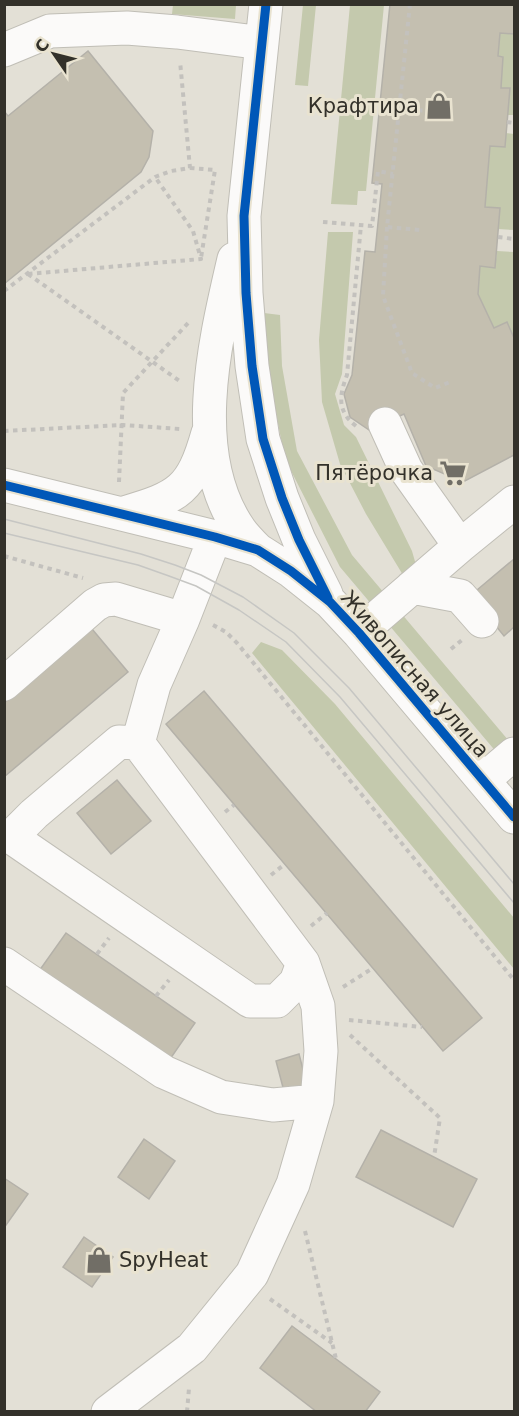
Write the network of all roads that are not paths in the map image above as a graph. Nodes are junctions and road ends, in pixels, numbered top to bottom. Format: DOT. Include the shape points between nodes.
graph roads {
  1 [pos="266,4"];
  2 [pos="128,16"];
  3 [pos="262,44"];
  4 [pos="4,50"];
  5 [pos="244,216"];
  6 [pos="387,427"];
  7 [pos="199,430"];
  8 [pos="4,486"];
  9 [pos="282,498"];
  10 [pos="127,500"];
  11 [pos="514,502"];
  12 [pos="215,537"];
  13 [pos="460,546"];
  14 [pos="258,550"];
  15 [pos="412,587"];
  16 [pos="330,602"];
  17 [pos="183,619"];
  18 [pos="473,630"];
  19 [pos="359,633"];
  20 [pos="4,684"];
  21 [pos="138,743"];
  22 [pos="514,754"];
  23 [pos="483,780"];
  24 [pos="514,817"];
  25 [pos="8,840"];
  26 [pos="303,963"];
  27 [pos="4,964"];
  28 [pos="317,1101"];
  29 [pos="108,1412"];
  1 -- 3 [label="street"];
  2 -- 3 [label="street" via="177,32"];
  2 -- 4 [label="street" via="50,31"];
  3 -- 5 [label="street"];
  5 -- 7 [label="street"];
  5 -- 9 [label="street" via="252,366 263,439"];
  6 -- 13 [label="street" via="406,470"];
  7 -- 10 [label="street" via="197,469 178,491 168,499"];
  7 -- 14 [label="street" via="227,508"];
  8 -- 10 [label="street, Живописная улица"];
  9 -- 14 [label="street" via="277,534 270,544"];
  9 -- 16 [label="street"];
  10 -- 12 [label="street, Живописная улица"];
  11 -- 13 [label="street"];
  12 -- 14 [label="street, Живописная улица"];
  12 -- 17 [label="street"];
  13 -- 15 [label="street"];
  14 -- 16 [label="street, Живописная улица"];
  15 -- 18 [label="street" via="460,596"];
  15 -- 19 [label="street"];
  16 -- 19 [label="street, Живописная улица"];
  17 -- 20 [label="street" via="116,599 105,600"];
  17 -- 21 [label="street" via="154,685"];
  19 -- 23 [label="street, Живописная улица"];
  21 -- 25 [label="street" via="119,742"];
  21 -- 26 [label="street"];
  22 -- 23 [label="street"];
  23 -- 24 [label="street, Живописная улица"];
  25 -- 26 [label="street" via="250,1001 277,1001 296,982"];
  26 -- 28 [label="street" via="322,1009"];
  27 -- 28 [label="street" via="164,1072 221,1097 273,1105"];
  28 -- 29 [label="street" via="293,1184 252,1274 192,1348"];
}
